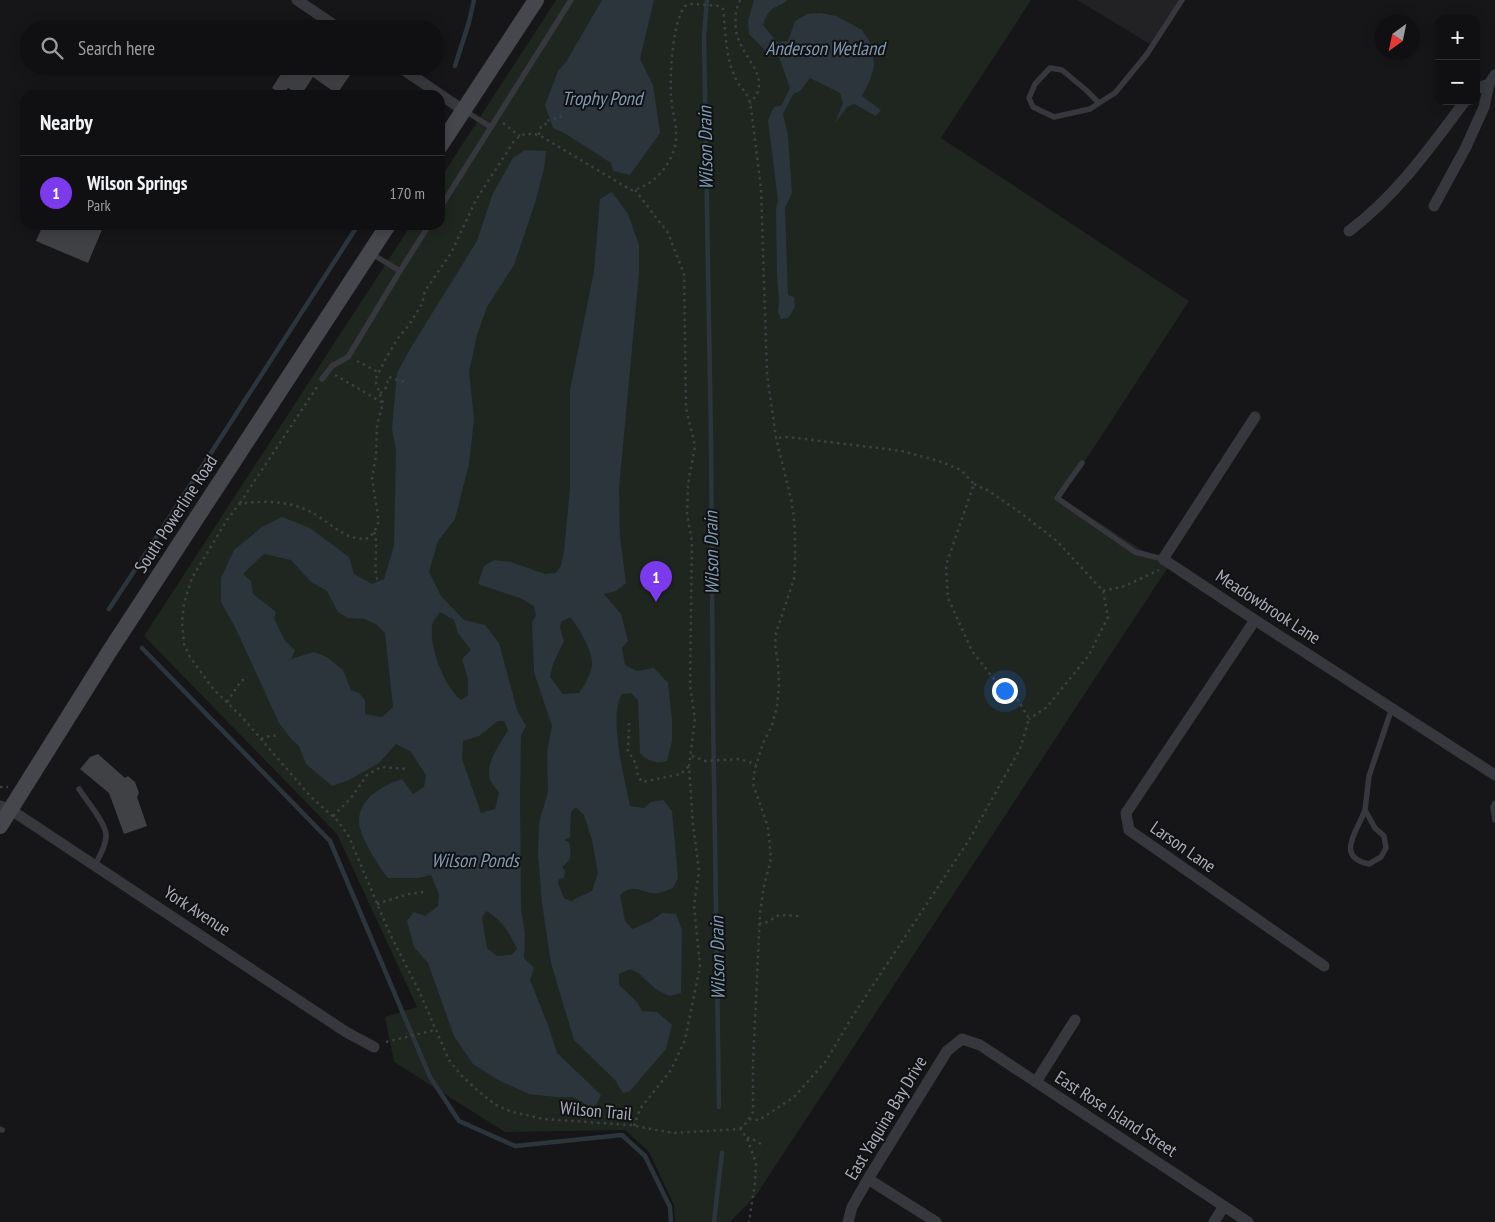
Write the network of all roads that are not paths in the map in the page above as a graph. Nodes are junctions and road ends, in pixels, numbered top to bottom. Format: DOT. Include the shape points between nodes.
graph roads {
  1 [pos="297,0"];
  2 [pos="536,0"];
  3 [pos="571,0"];
  4 [pos="1182,0"];
  5 [pos="327,20"];
  6 [pos="411,75"];
  7 [pos="1492,79"];
  8 [pos="1480,86"];
  9 [pos="433,90"];
  10 [pos="445,98"];
  11 [pos="1099,103"];
  12 [pos="1462,105"];
  13 [pos="463,110"];
  14 [pos="491,127"];
  15 [pos="445,138"];
  16 [pos="445,200"];
  17 [pos="1434,206"];
  18 [pos="385,230"];
  19 [pos="426,230"];
  20 [pos="1349,231"];
  21 [pos="370,253"];
  22 [pos="400,271"];
  23 [pos="322,379"];
  24 [pos="1254,417"];
  25 [pos="1082,463"];
  26 [pos="1168,562"];
  27 [pos="1255,620"];
  28 [pos="1392,708"];
  29 [pos="1495,774"];
  30 [pos="79,789"];
  31 [pos="1495,803"];
  32 [pos="5,808"];
  33 [pos="1365,810"];
  34 [pos="1495,820"];
  35 [pos="0,826"];
  36 [pos="95,865"];
  37 [pos="1324,966"];
  38 [pos="1076,1020"];
  39 [pos="962,1038"];
  40 [pos="374,1047"];
  41 [pos="1036,1082"];
  42 [pos="868,1178"];
  43 [pos="1224,1206"];
  44 [pos="848,1222"];
  45 [pos="936,1222"];
  46 [pos="1214,1222"];
  47 [pos="1248,1222"];
  1 -- 5 [label="street"];
  2 -- 13 [label="street"];
  3 -- 14 [label="lane"];
  4 -- 11 [label="lane" via="1147,54 1115,93"];
  6 -- 9 [label="street"];
  7 -- 8 [label="street"];
  7 -- 17 [label="street" via="1484,107 1466,147"];
  10 -- 13 [label="street"];
  11 -- 11 [label="lane" via="1090,109 1054,118 1033,107 1029,98 1050,68 1062,70"];
  12 -- 20 [label="street" via="1394,191"];
  13 -- 14 [label="lane"];
  13 -- 15 [label="street"];
  14 -- 16 [label="lane"];
  18 -- 21 [label="street, South Powerline Road"];
  19 -- 22 [label="lane"];
  21 -- 22 [label="lane"];
  21 -- 32 [label="street, South Powerline Road"];
  22 -- 23 [label="lane" via="348,357 332,366"];
  24 -- 26 [label="street"];
  25 -- 26 [label="lane" via="1058,498 1135,552"];
  26 -- 27 [label="street, Meadowbrook Lane"];
  27 -- 28 [label="street, Meadowbrook Lane"];
  27 -- 37 [label="street, Larson Lane" via="1126,813 1129,830"];
  28 -- 29 [label="street, Meadowbrook Lane"];
  28 -- 33 [label="lane" via="1369,776"];
  30 -- 36 [label="lane" via="106,834"];
  31 -- 34 [label="lane"];
  32 -- 35 [label="street, South Powerline Road"];
  32 -- 36 [label="street, York Avenue"];
  33 -- 33 [label="lane" via="1375,828 1384,836 1386,848 1381,858 1369,864 1352,856 1349,848"];
  36 -- 40 [label="street, York Avenue" via="346,1032"];
  38 -- 41 [label="street"];
  39 -- 41 [label="street, East Rose Island Street" via="980,1045"];
  39 -- 42 [label="street, East Yaquina Bay Drive" via="947,1051"];
  41 -- 43 [label="street, East Rose Island Street"];
  42 -- 44 [label="street, East Yaquina Bay Drive" via="852,1207"];
  42 -- 45 [label="street"];
  43 -- 46 [label="street"];
  43 -- 47 [label="street, East Rose Island Street"];
}
